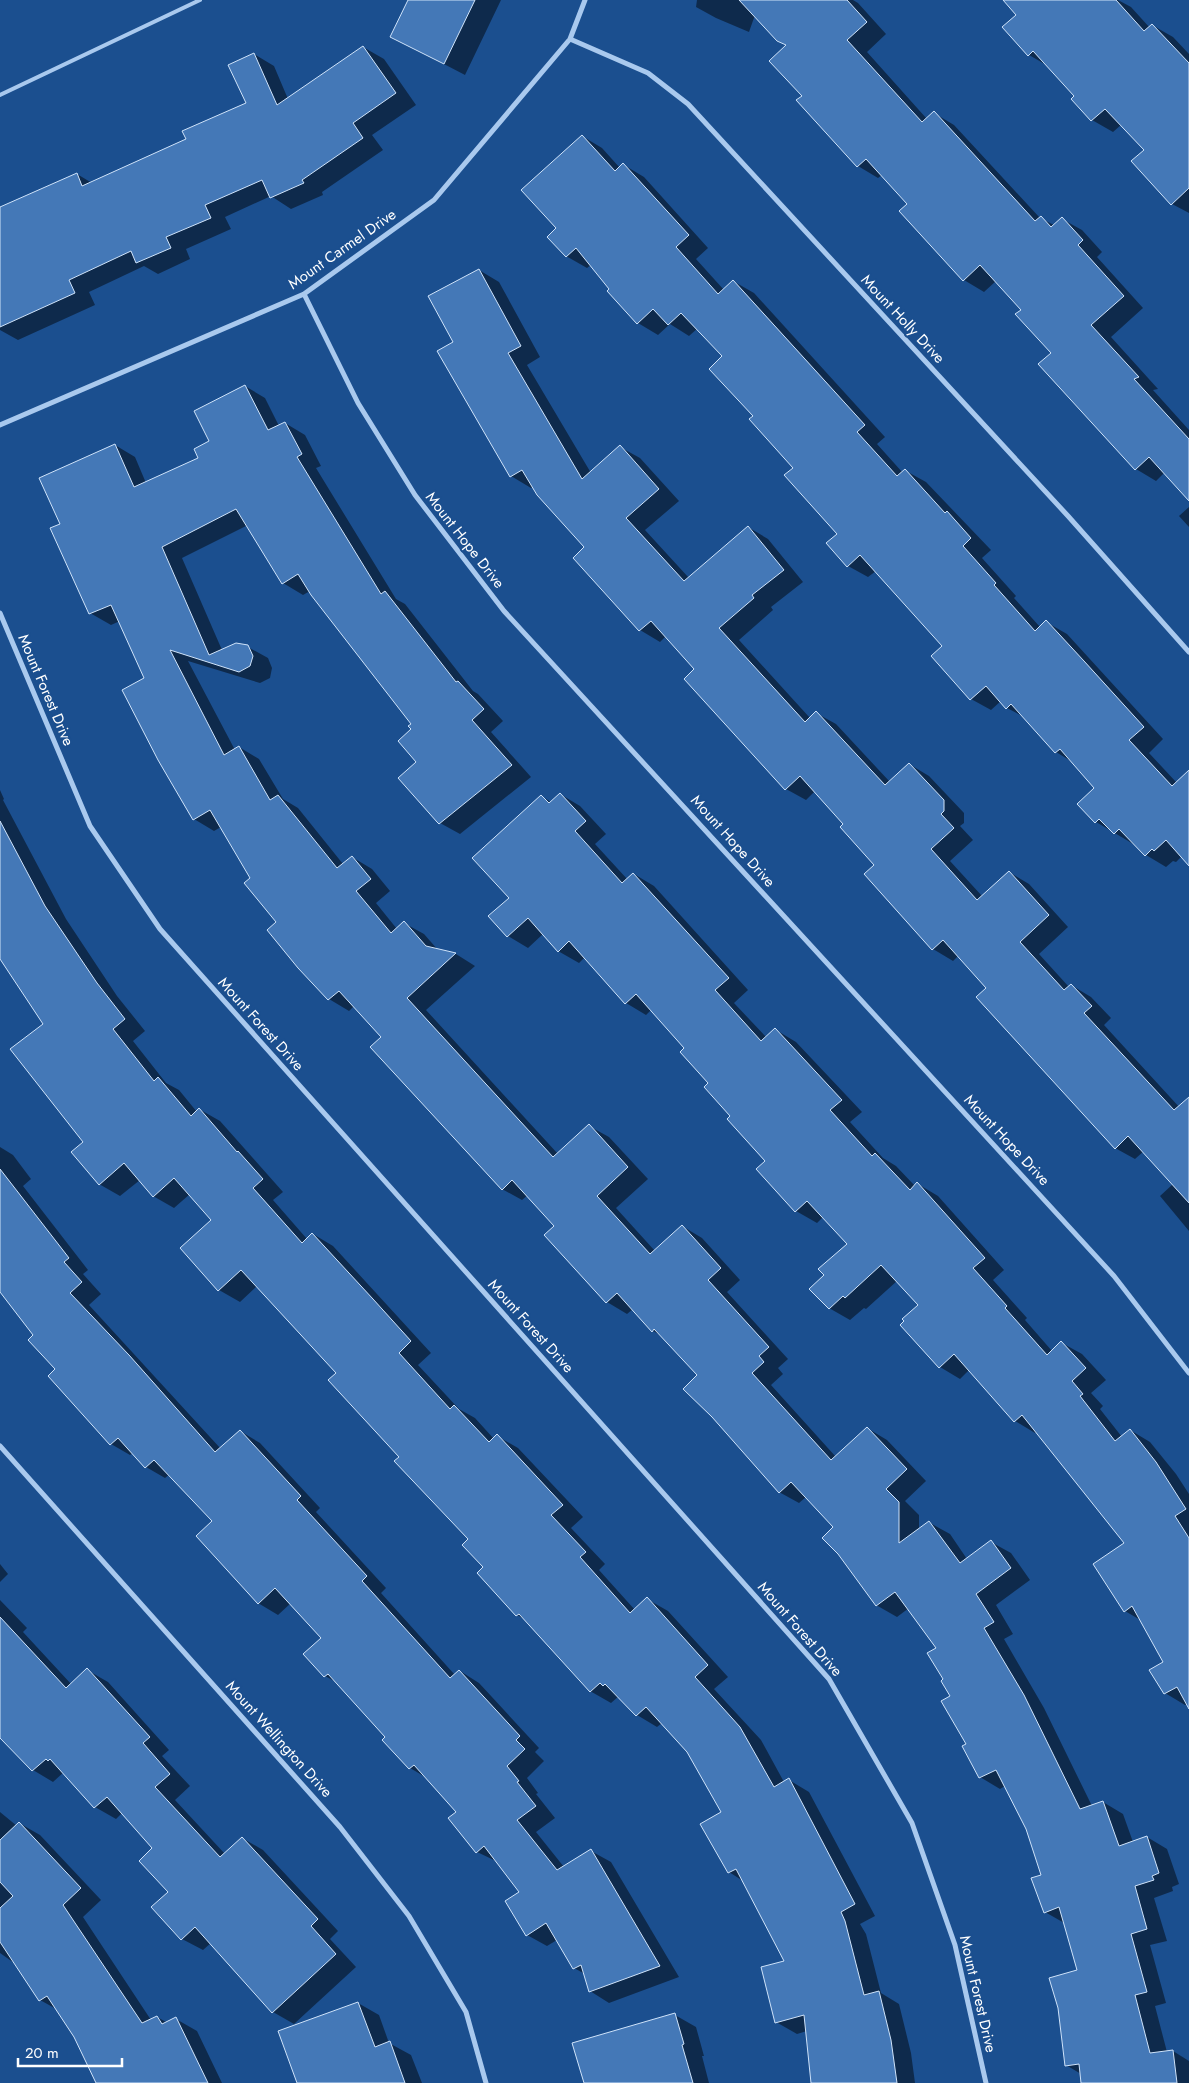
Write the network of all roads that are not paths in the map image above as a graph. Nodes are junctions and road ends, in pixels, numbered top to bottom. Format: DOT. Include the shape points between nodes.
graph roads {
  1 [pos="200,0"];
  2 [pos="586,0"];
  3 [pos="570,39"];
  4 [pos="0,95"];
  5 [pos="304,294"];
  6 [pos="0,425"];
  7 [pos="0,613"];
  8 [pos="1189,652"];
  9 [pos="1189,1373"];
  10 [pos="0,1446"];
  11 [pos="486,2083"];
  12 [pos="986,2083"];
  1 -- 4 [label="lane"];
  2 -- 3 [label="street, Mount Carmel Drive"];
  3 -- 5 [label="street, Mount Carmel Drive" via="434,200"];
  3 -- 8 [label="street, Mount Holly Drive" via="648,73 688,104"];
  5 -- 6 [label="street, Mount Carmel Drive"];
  5 -- 9 [label="street, Mount Hope Drive" via="358,403 415,495 504,611 1114,1276"];
  7 -- 12 [label="street, Mount Forest Drive" via="90,826 160,929 829,1679 912,1823 955,1946"];
  10 -- 11 [label="street, Mount Wellington Drive" via="340,1827 409,1916 466,2012"];
}
